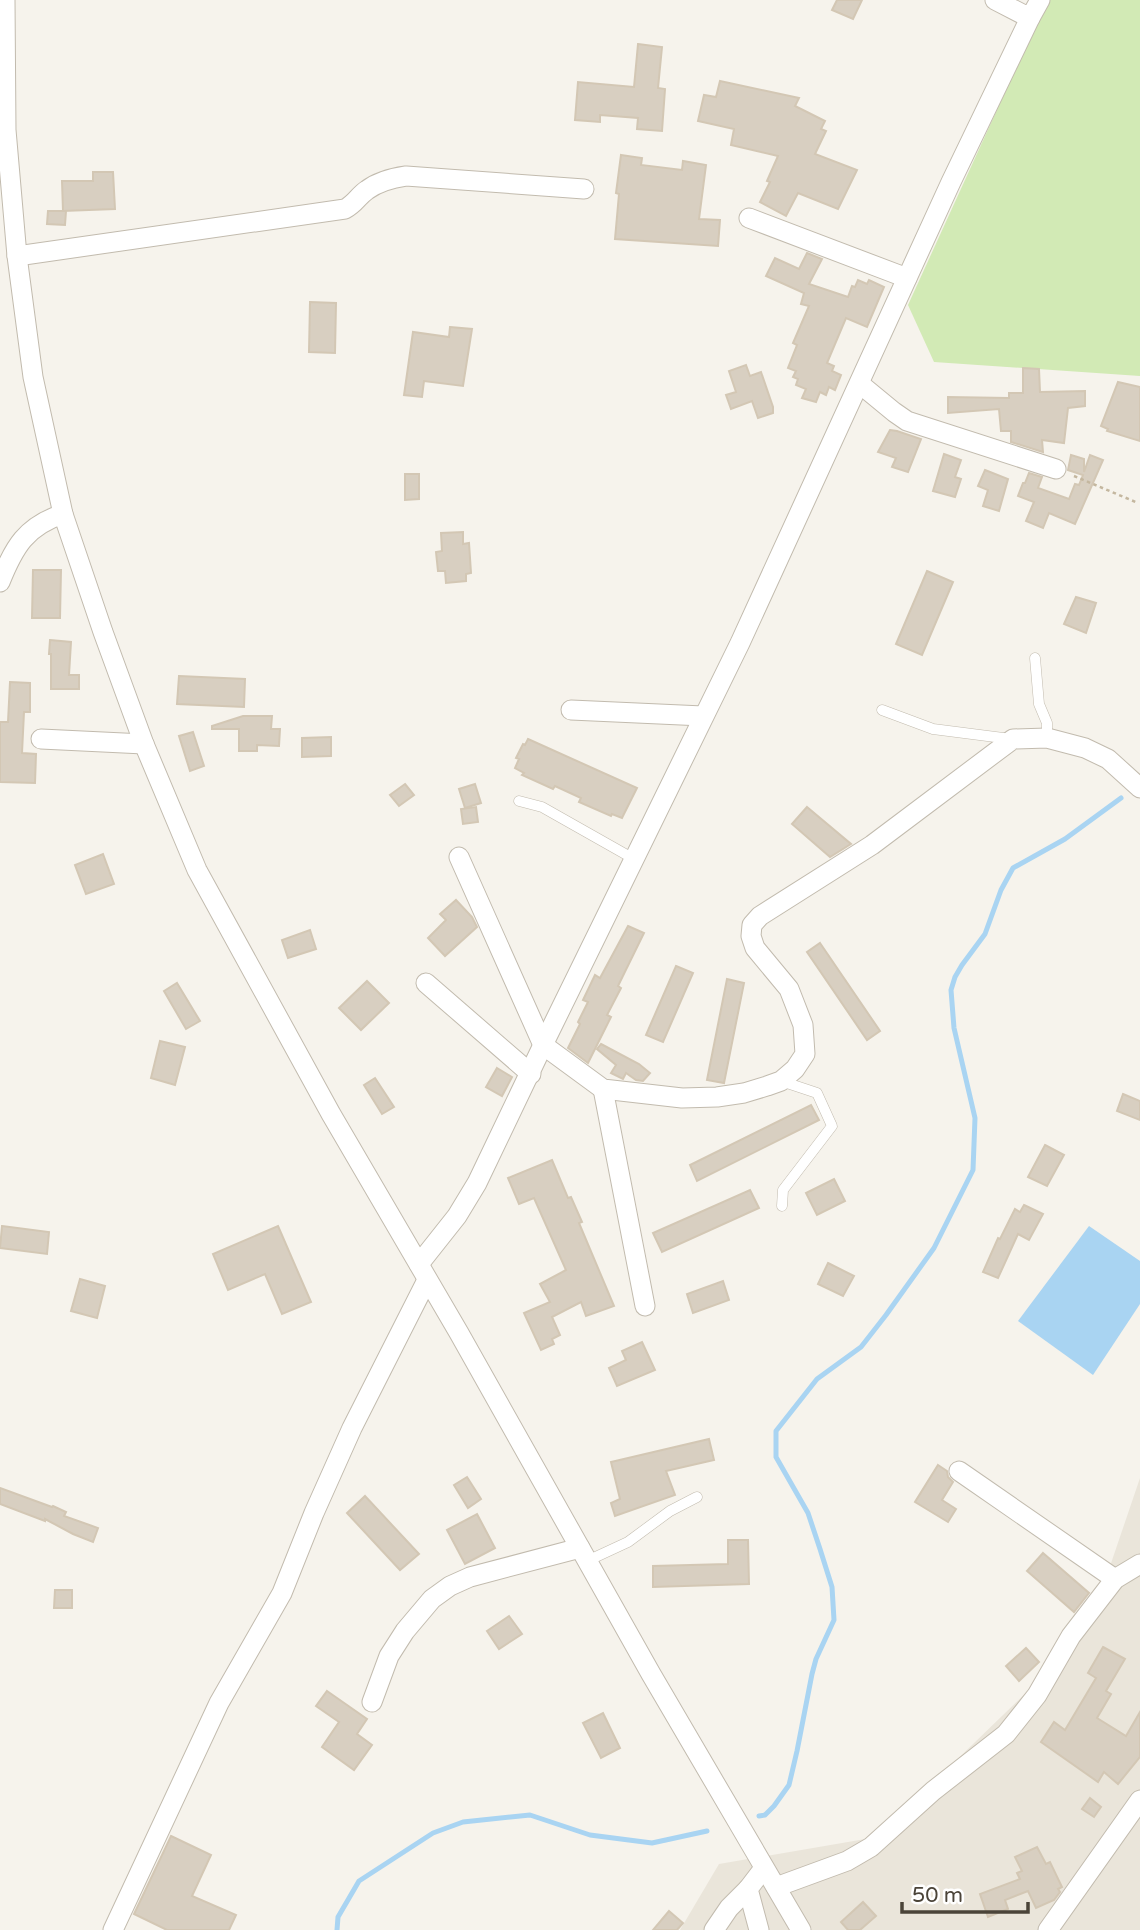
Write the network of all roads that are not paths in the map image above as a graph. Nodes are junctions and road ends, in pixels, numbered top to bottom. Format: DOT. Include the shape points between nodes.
graph roads {
  1 [pos="5,0"];
  2 [pos="995,0"];
  3 [pos="1040,0"];
  4 [pos="1030,18"];
  5 [pos="584,189"];
  6 [pos="749,218"];
  7 [pos="17,256"];
  8 [pos="907,278"];
  9 [pos="860,384"];
  10 [pos="1056,469"];
  11 [pos="63,514"];
  12 [pos="0,582"];
  13 [pos="1035,658"];
  14 [pos="571,710"];
  15 [pos="882,710"];
  16 [pos="704,716"];
  17 [pos="1047,737"];
  18 [pos="1013,739"];
  19 [pos="41,740"];
  20 [pos="145,744"];
  21 [pos="1140,788"];
  22 [pos="519,801"];
  23 [pos="459,857"];
  24 [pos="634,859"];
  25 [pos="426,983"];
  26 [pos="543,1045"];
  27 [pos="531,1074"];
  28 [pos="781,1081"];
  29 [pos="603,1089"];
  30 [pos="782,1206"];
  31 [pos="423,1272"];
  32 [pos="645,1306"];
  33 [pos="959,1471"];
  34 [pos="697,1497"];
  35 [pos="583,1554"];
  36 [pos="1140,1564"];
  37 [pos="1115,1579"];
  38 [pos="372,1702"];
  39 [pos="1140,1800"];
  40 [pos="764,1868"];
  41 [pos="776,1887"];
  42 [pos="748,1889"];
  43 [pos="113,1930"];
  44 [pos="715,1930"];
  45 [pos="759,1930"];
  46 [pos="801,1930"];
  47 [pos="1048,1930"];
  1 -- 7 [label="street" via="6,130"];
  2 -- 4 [label="street"];
  3 -- 4 [label="street"];
  4 -- 8 [label="street"];
  5 -- 7 [label="street" via="406,176 376,184 345,209"];
  6 -- 8 [label="street"];
  7 -- 11 [label="street" via="33,377"];
  8 -- 9 [label="street"];
  9 -- 10 [label="street" via="907,421"];
  9 -- 16 [label="street"];
  11 -- 12 [label="street" via="33,527"];
  11 -- 20 [label="street"];
  13 -- 17 [label="lane"];
  14 -- 16 [label="street"];
  15 -- 18 [label="lane" via="933,729"];
  16 -- 24 [label="street"];
  17 -- 18 [label="street"];
  17 -- 21 [label="street" via="1108,759"];
  18 -- 28 [label="street" via="872,845 752,925 755,948 789,989 803,1025 805,1054"];
  19 -- 20 [label="street"];
  20 -- 31 [label="street" via="197,870"];
  22 -- 24 [label="lane" via="542,807"];
  23 -- 26 [label="street"];
  24 -- 26 [label="street"];
  25 -- 27 [label="street"];
  26 -- 27 [label="street"];
  26 -- 29 [label="street"];
  27 -- 31 [label="street" via="471,1194"];
  28 -- 29 [label="street" via="717,1097"];
  28 -- 30 [label="lane" via="817,1093 832,1126 783,1190"];
  29 -- 32 [label="street"];
  31 -- 35 [label="street"];
  31 -- 43 [label="street" via="282,1593 219,1703"];
  33 -- 37 [label="street"];
  34 -- 35 [label="lane" via="628,1542"];
  35 -- 38 [label="street" via="470,1577 441,1592 405,1630 389,1656"];
  35 -- 40 [label="street"];
  36 -- 37 [label="street"];
  37 -- 41 [label="street" via="1006,1734 871,1847 847,1861"];
  39 -- 47 [label="street"];
  40 -- 41 [label="street"];
  40 -- 42 [label="street"];
  41 -- 46 [label="street"];
  42 -- 44 [label="street"];
  42 -- 45 [label="street"];
}
